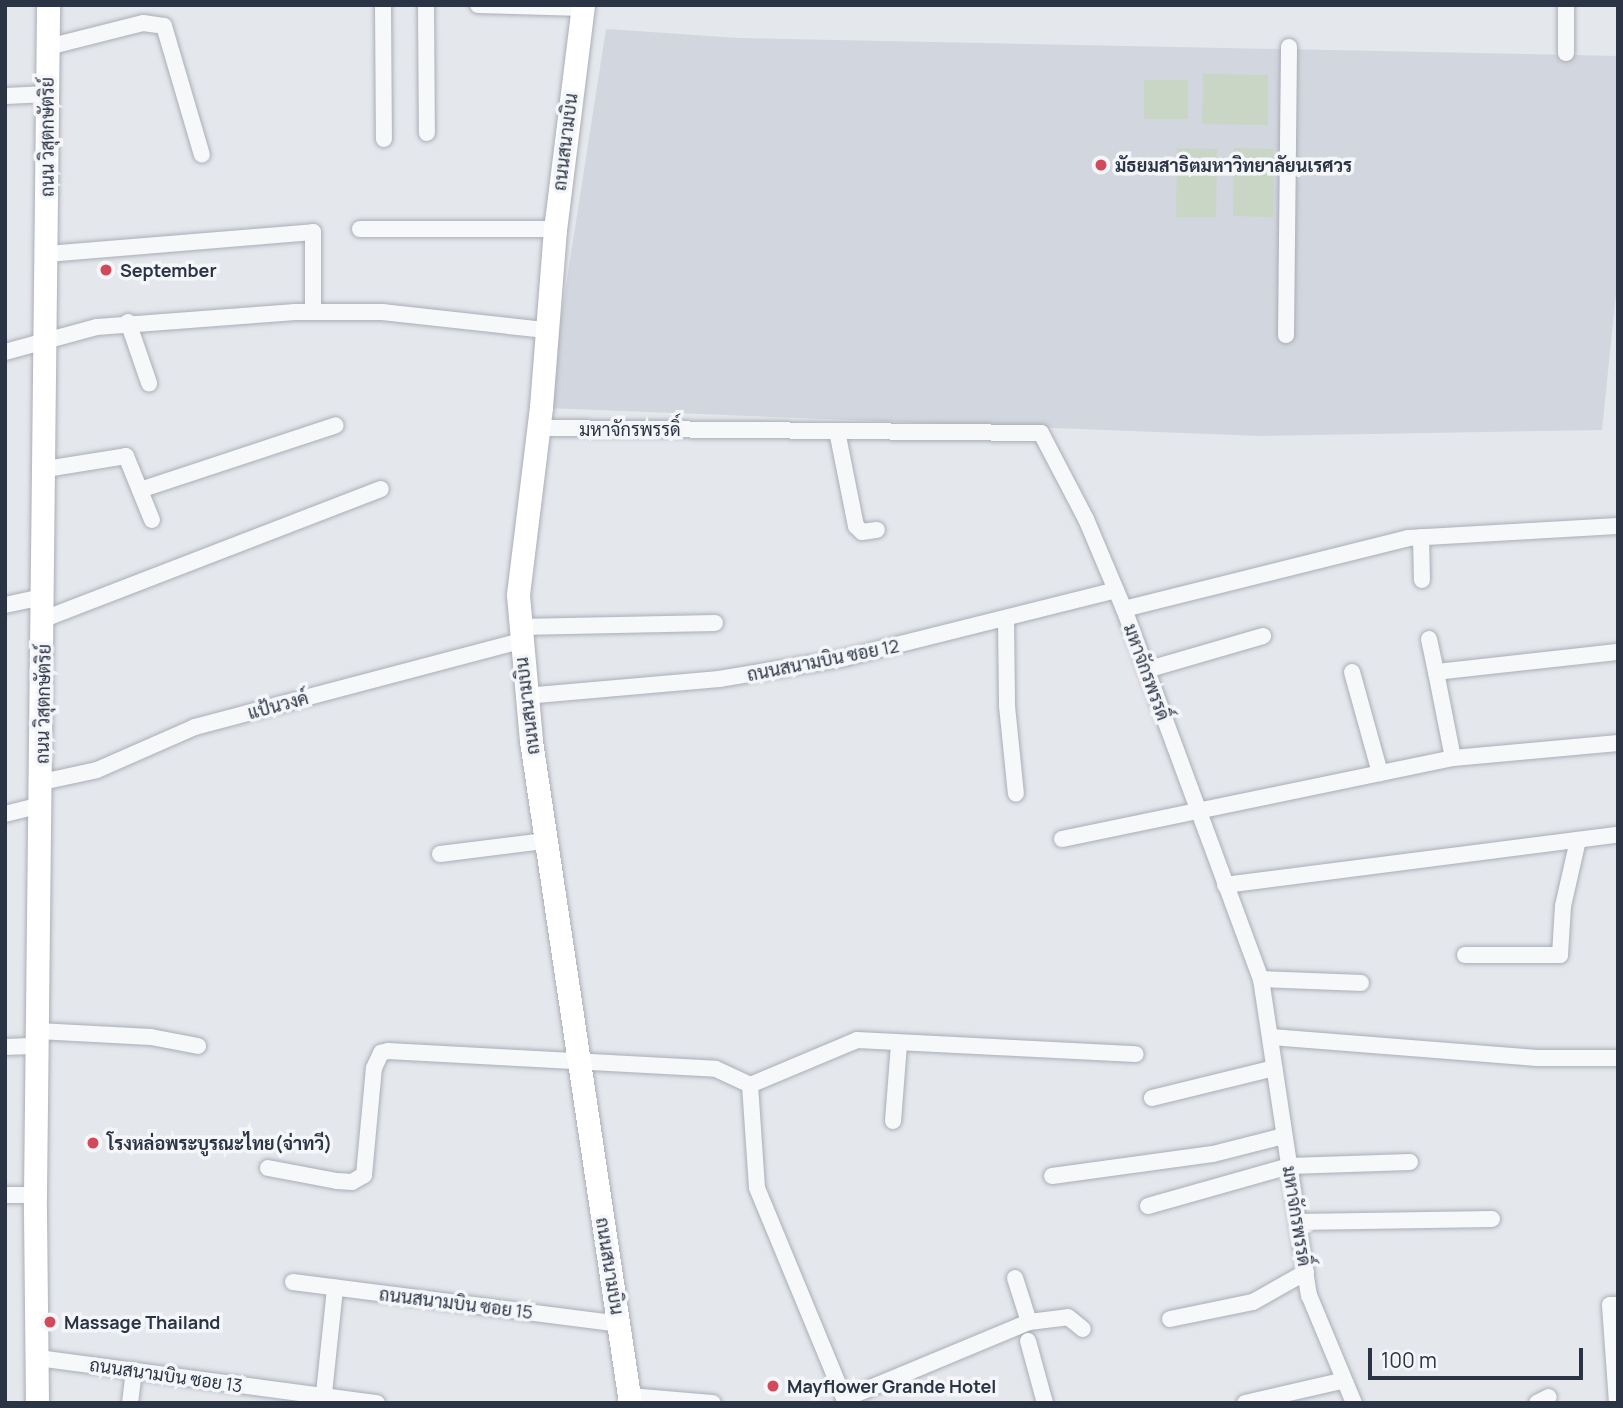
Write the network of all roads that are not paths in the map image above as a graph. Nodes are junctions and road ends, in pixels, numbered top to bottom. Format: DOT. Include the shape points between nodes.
graph roads {
  1 [pos="48,5"];
  2 [pos="383,5"];
  3 [pos="426,5"];
  4 [pos="478,5"];
  5 [pos="1566,5"];
  6 [pos="583,7"];
  7 [pos="48,47"];
  8 [pos="1289,47"];
  9 [pos="1566,53"];
  10 [pos="48,94"];
  11 [pos="5,96"];
  12 [pos="427,133"];
  13 [pos="384,139"];
  14 [pos="202,155"];
  15 [pos="360,229"];
  16 [pos="555,229"];
  17 [pos="47,254"];
  18 [pos="313,311"];
  19 [pos="128,322"];
  20 [pos="546,330"];
  21 [pos="1286,335"];
  22 [pos="47,341"];
  23 [pos="5,352"];
  24 [pos="149,383"];
  25 [pos="336,425"];
  26 [pos="538,428"];
  27 [pos="837,431"];
  28 [pos="46,469"];
  29 [pos="382,489"];
  30 [pos="140,490"];
  31 [pos="152,520"];
  32 [pos="1618,526"];
  33 [pos="877,530"];
  34 [pos="1420,537"];
  35 [pos="1422,580"];
  36 [pos="1116,590"];
  37 [pos="5,605"];
  38 [pos="44,608"];
  39 [pos="1124,609"];
  40 [pos="1006,620"];
  41 [pos="715,623"];
  42 [pos="520,634"];
  43 [pos="1264,636"];
  44 [pos="1429,639"];
  45 [pos="1618,652"];
  46 [pos="1146,670"];
  47 [pos="1436,672"];
  48 [pos="1352,673"];
  49 [pos="525,696"];
  50 [pos="1618,743"];
  51 [pos="1452,758"];
  52 [pos="1381,773"];
  53 [pos="42,793"];
  54 [pos="1016,794"];
  55 [pos="5,814"];
  56 [pos="1196,814"];
  57 [pos="1618,835"];
  58 [pos="1062,839"];
  59 [pos="1578,840"];
  60 [pos="545,841"];
  61 [pos="439,854"];
  62 [pos="1225,885"];
  63 [pos="1465,955"];
  64 [pos="1261,979"];
  65 [pos="1361,983"];
  66 [pos="1271,1037"];
  67 [pos="38,1039"];
  68 [pos="899,1044"];
  69 [pos="198,1046"];
  70 [pos="5,1047"];
  71 [pos="1136,1054"];
  72 [pos="1618,1058"];
  73 [pos="576,1060"];
  74 [pos="1274,1068"];
  75 [pos="750,1085"];
  76 [pos="1152,1098"];
  77 [pos="893,1121"];
  78 [pos="1284,1136"];
  79 [pos="1410,1162"];
  80 [pos="1289,1166"];
  81 [pos="268,1168"];
  82 [pos="1052,1176"];
  83 [pos="5,1195"];
  84 [pos="35,1195"];
  85 [pos="1148,1206"];
  86 [pos="1492,1219"];
  87 [pos="1298,1222"];
  88 [pos="1306,1272"];
  89 [pos="1015,1278"];
  90 [pos="293,1282"];
  91 [pos="335,1288"];
  92 [pos="1618,1306"];
  93 [pos="1170,1319"];
  94 [pos="1029,1322"];
  95 [pos="620,1324"];
  96 [pos="1083,1329"];
  97 [pos="1028,1341"];
  98 [pos="38,1358"];
  99 [pos="134,1370"];
  100 [pos="1341,1381"];
  101 [pos="323,1399"];
  102 [pos="629,1399"];
  103 [pos="845,1401"];
  104 [pos="37,1403"];
  105 [pos="130,1403"];
  106 [pos="377,1403"];
  107 [pos="713,1403"];
  108 [pos="1045,1403"];
  109 [pos="1245,1403"];
  110 [pos="1354,1403"];
  111 [pos="1617,1403"];
  1 -- 7 [label="street, ถนน วิสุตกษัตริย์"];
  2 -- 13 [label="street"];
  3 -- 12 [label="street"];
  4 -- 6 [label="street"];
  5 -- 9 [label="street"];
  6 -- 16 [label="street, ถนนสนามบิน"];
  7 -- 10 [label="street, ถนน วิสุตกษัตริย์"];
  7 -- 14 [label="street" via="143,23 164,26"];
  8 -- 21 [label="street"];
  10 -- 11 [label="street"];
  10 -- 17 [label="street, ถนน วิสุตกษัตริย์"];
  15 -- 16 [label="street"];
  16 -- 20 [label="street, ถนนสนามบิน"];
  17 -- 18 [label="street" via="313,232"];
  17 -- 22 [label="street, ถนน วิสุตกษัตริย์"];
  18 -- 19 [label="street"];
  18 -- 20 [label="street" via="382,312"];
  19 -- 22 [label="street"];
  19 -- 24 [label="street"];
  20 -- 26 [label="street, ถนนสนามบิน"];
  22 -- 23 [label="street"];
  22 -- 28 [label="street, ถนน วิสุตกษัตริย์"];
  25 -- 30 [label="street"];
  26 -- 27 [label="street, มหาจักรพรรดิ์"];
  26 -- 42 [label="street, ถนนสนามบิน" via="521,548"];
  27 -- 33 [label="street" via="856,526 862,532"];
  27 -- 36 [label="street, มหาจักรพรรดิ์" via="1041,433 1086,519"];
  28 -- 30 [label="street" via="126,456"];
  28 -- 38 [label="street, ถนน วิสุตกษัตริย์"];
  29 -- 38 [label="street"];
  30 -- 31 [label="street"];
  32 -- 34 [label="street"];
  34 -- 35 [label="street"];
  34 -- 39 [label="street"];
  36 -- 39 [label="street, มหาจักรพรรดิ์"];
  36 -- 40 [label="street, ถนนสนามบิน ซอย 12"];
  37 -- 38 [label="street"];
  38 -- 53 [label="street, ถนน วิสุตกษัตริย์"];
  39 -- 46 [label="street, มหาจักรพรรดิ์"];
  40 -- 49 [label="street, ถนนสนามบิน ซอย 12" via="844,658 732,677"];
  40 -- 54 [label="street" via="1007,706"];
  41 -- 42 [label="street, แป้นวงค์"];
  42 -- 49 [label="street, ถนนสนามบิน"];
  42 -- 53 [label="street, แป้นวงค์" via="195,727"];
  43 -- 46 [label="street"];
  44 -- 47 [label="street"];
  45 -- 47 [label="street"];
  46 -- 56 [label="street, มหาจักรพรรดิ์"];
  47 -- 51 [label="street"];
  48 -- 52 [label="street"];
  49 -- 60 [label="street, ถนนสนามบิน"];
  50 -- 51 [label="street"];
  51 -- 52 [label="street"];
  52 -- 56 [label="street"];
  53 -- 55 [label="street, แป้นวงค์"];
  53 -- 67 [label="street, ถนน วิสุตกษัตริย์"];
  56 -- 58 [label="street"];
  56 -- 62 [label="street, มหาจักรพรรดิ์"];
  57 -- 59 [label="street"];
  59 -- 62 [label="street"];
  59 -- 63 [label="street" via="1563,905 1560,955"];
  60 -- 61 [label="street"];
  60 -- 73 [label="street, ถนนสนามบิน"];
  62 -- 64 [label="street, มหาจักรพรรดิ์"];
  64 -- 65 [label="street"];
  64 -- 66 [label="street, มหาจักรพรรดิ์"];
  66 -- 72 [label="street" via="1537,1058"];
  66 -- 74 [label="street, มหาจักรพรรดิ์"];
  67 -- 69 [label="street" via="138,1036"];
  67 -- 70 [label="street"];
  67 -- 84 [label="street, ถนน วิสุตกษัตริย์"];
  68 -- 71 [label="street"];
  68 -- 75 [label="street" via="840,1044"];
  68 -- 77 [label="street"];
  73 -- 75 [label="street" via="697,1066 716,1069"];
  73 -- 81 [label="street" via="404,1050 380,1053 374,1068 364,1175 352,1182 337,1181"];
  73 -- 95 [label="street, ถนนสนามบิน"];
  74 -- 76 [label="street"];
  74 -- 78 [label="street, มหาจักรพรรดิ์"];
  75 -- 103 [label="street" via="757,1188"];
  78 -- 80 [label="street, มหาจักรพรรดิ์"];
  78 -- 82 [label="street" via="1213,1154"];
  79 -- 80 [label="street"];
  80 -- 85 [label="street"];
  80 -- 87 [label="street, มหาจักรพรรดิ์"];
  83 -- 84 [label="street"];
  84 -- 98 [label="street, ถนน วิสุตกษัตริย์"];
  86 -- 87 [label="street"];
  87 -- 88 [label="street, มหาจักรพรรดิ์"];
  88 -- 93 [label="street" via="1253,1302"];
  88 -- 100 [label="street, มหาจักรพรรดิ์" via="1309,1295"];
  89 -- 94 [label="street"];
  90 -- 91 [label="street, ถนนสนามบิน ซอย 15"];
  91 -- 95 [label="street, ถนนสนามบิน ซอย 15"];
  91 -- 101 [label="street"];
  92 -- 111 [label="street" via="1610,1305"];
  94 -- 96 [label="street" via="1058,1315"];
  94 -- 103 [label="street"];
  95 -- 102 [label="street, ถนนสนามบิน"];
  97 -- 108 [label="street"];
  98 -- 99 [label="street, ถนนสนามบิน ซอย 13"];
  98 -- 104 [label="street, ถนน วิสุตกษัตริย์"];
  99 -- 101 [label="street, ถนนสนามบิน ซอย 13"];
  99 -- 105 [label="street"];
  100 -- 109 [label="street"];
  100 -- 110 [label="street, มหาจักรพรรดิ์"];
  101 -- 106 [label="street, ถนนสนามบิน ซอย 13"];
  102 -- 107 [label="street"];
}
